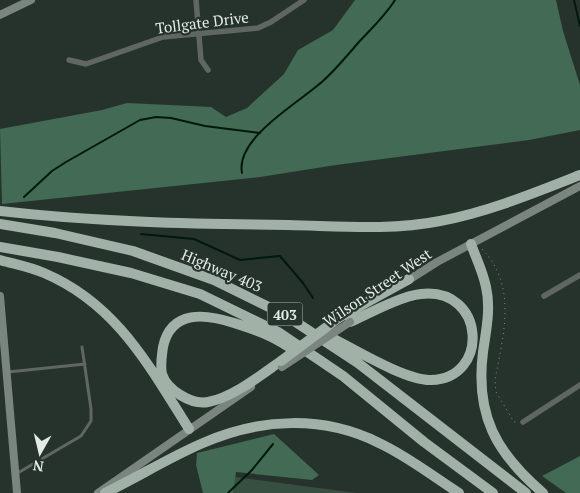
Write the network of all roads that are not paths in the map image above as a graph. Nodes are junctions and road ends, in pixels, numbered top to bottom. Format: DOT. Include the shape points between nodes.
graph roads {
  1 [pos="31,0"];
  2 [pos="196,0"];
  3 [pos="304,0"];
  4 [pos="0,15"];
  5 [pos="198,33"];
  6 [pos="69,60"];
  7 [pos="208,70"];
  8 [pos="580,175"];
  9 [pos="580,186"];
  10 [pos="0,211"];
  11 [pos="0,224"];
  12 [pos="473,242"];
  13 [pos="0,248"];
  14 [pos="0,260"];
  15 [pos="580,275"];
  16 [pos="409,279"];
  17 [pos="0,296"];
  18 [pos="544,296"];
  19 [pos="285,315"];
  20 [pos="350,322"];
  21 [pos="1,324"];
  22 [pos="82,347"];
  23 [pos="85,364"];
  24 [pos="281,364"];
  25 [pos="6,372"];
  26 [pos="580,385"];
  27 [pos="523,422"];
  28 [pos="189,430"];
  29 [pos="424,442"];
  30 [pos="15,474"];
  31 [pos="17,493"];
  32 [pos="98,493"];
  33 [pos="105,493"];
  34 [pos="460,493"];
  35 [pos="493,493"];
  36 [pos="526,493"];
  37 [pos="543,493"];
  1 -- 4 [label="main road"];
  2 -- 5 [label="street"];
  3 -- 5 [label="street, Tollgate Drive" via="258,28"];
  5 -- 6 [label="street, Tollgate Drive" via="163,37 86,64"];
  5 -- 7 [label="street" via="202,60"];
  8 -- 10 [label="highway" via="489,209 439,222 393,227 235,225"];
  9 -- 12 [label="main road, Wilson Street West"];
  11 -- 19 [label="highway, Highway 403 / 403" via="133,251 214,280"];
  12 -- 16 [label="main road, Wilson Street West"];
  12 -- 37 [label="highway" via="487,288 488,303 481,373 484,409 499,446"];
  13 -- 29 [label="highway, Highway 403 / 403" via="131,273 200,294 278,332 343,376"];
  14 -- 28 [label="highway" via="43,272 72,286 100,308 128,336"];
  15 -- 18 [label="street"];
  16 -- 20 [label="main road, Wilson Street West"];
  16 -- 24 [label="highway, bridge" via="340,317"];
  17 -- 21 [label="main road"];
  19 -- 20 [label="highway" via="399,372 424,379 446,378 460,370 473,343 469,318 456,302 445,296 420,294"];
  19 -- 36 [label="highway, Highway 403 / 403" via="358,363"];
  20 -- 24 [label="main road, Wilson Street West, bridge"];
  21 -- 25 [label="main road"];
  22 -- 23 [label="lane"];
  23 -- 25 [label="lane"];
  23 -- 30 [label="lane" via="91,410 91,421 86,429 81,436"];
  24 -- 28 [label="main road, Wilson Street West"];
  24 -- 29 [label="highway" via="234,392 206,403 179,394 162,374 161,362 165,337 173,327 188,317 203,315 224,320 276,339"];
  25 -- 30 [label="main road"];
  26 -- 27 [label="street"];
  28 -- 32 [label="main road, Wilson Street West"];
  29 -- 35 [label="highway, Highway 403 / 403"];
  30 -- 31 [label="main road"];
  33 -- 34 [label="highway" via="217,437 262,425 291,422 350,431 377,442 410,459"];
}
